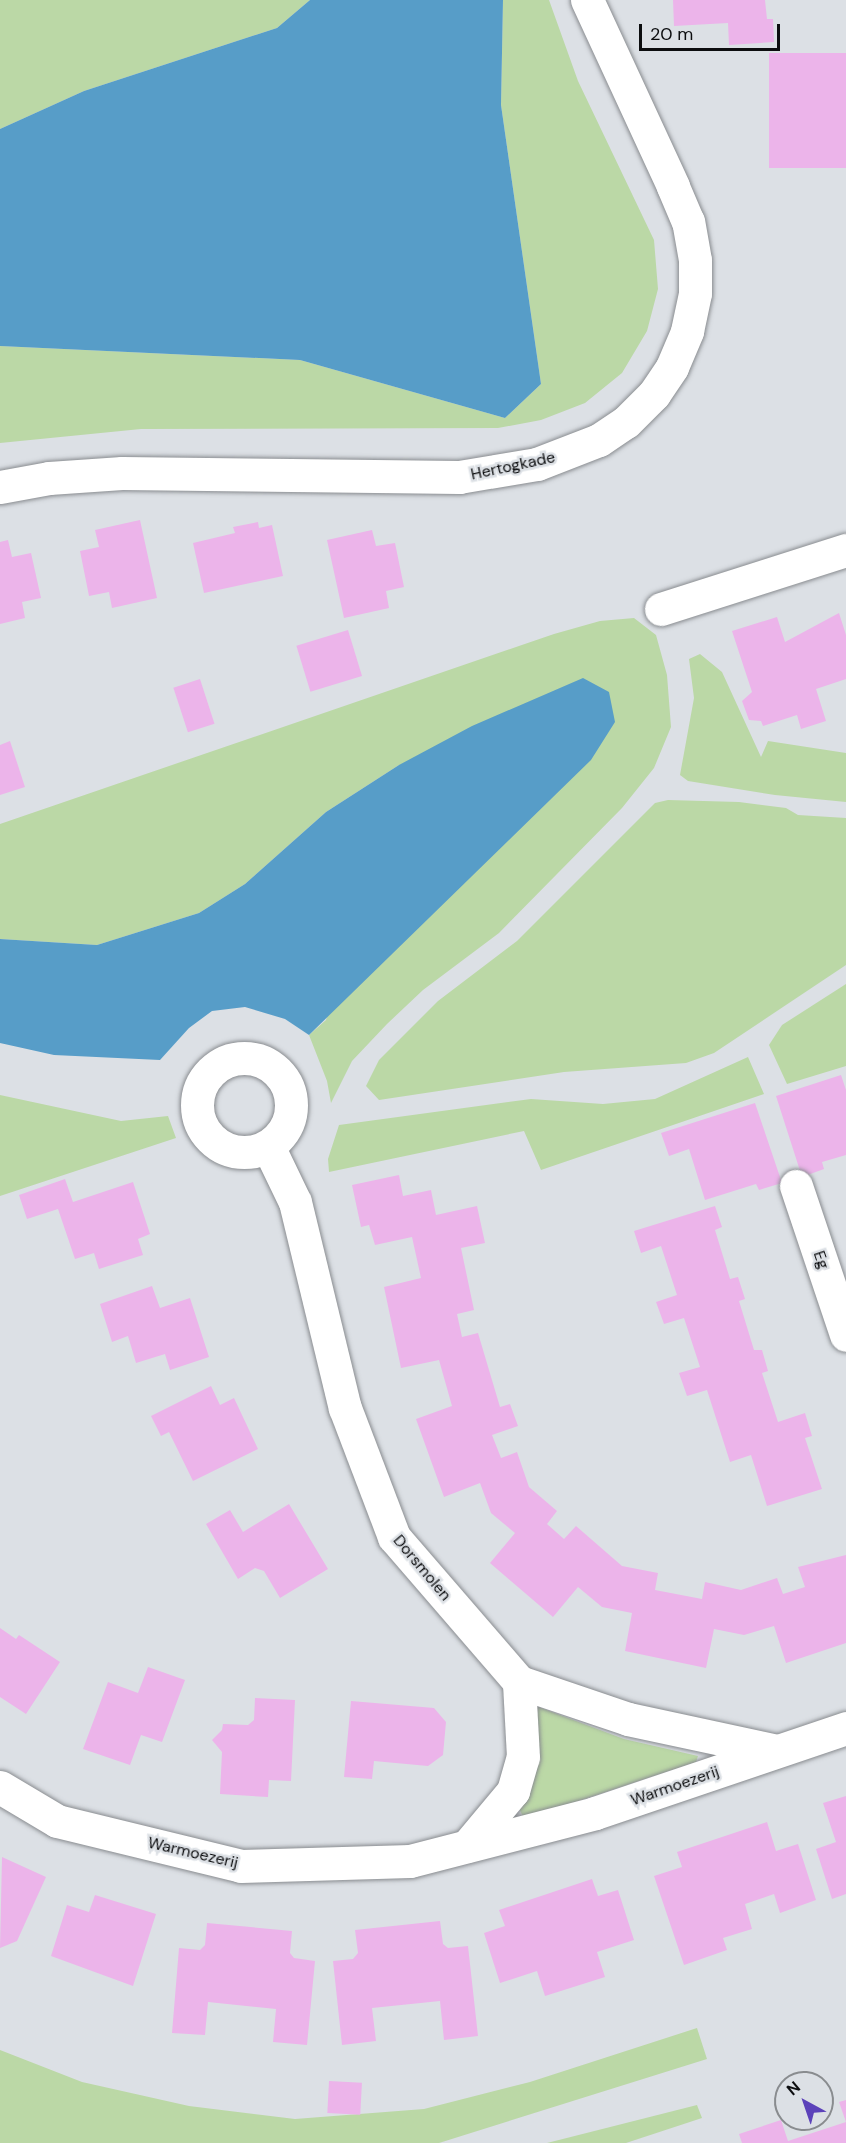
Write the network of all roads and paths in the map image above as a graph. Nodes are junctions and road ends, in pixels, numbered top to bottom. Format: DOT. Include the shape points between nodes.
graph roads {
  1 [pos="587,0"];
  2 [pos="0,487"];
  3 [pos="846,549"];
  4 [pos="662,609"];
  5 [pos="268,1146"];
  6 [pos="796,1186"];
  7 [pos="846,1335"];
  8 [pos="519,1682"];
  9 [pos="846,1728"];
  10 [pos="778,1752"];
  11 [pos="0,1787"];
  12 [pos="467,1846"];
  1 -- 2 [label="street, Hertogkade" via="680,204 696,261 695,293 687,331 672,367 654,394 626,422 599,440 537,464 459,477 122,473 49,478"];
  3 -- 4 [label="street"];
  5 -- 8 [label="street, Dorsmolen" via="295,1202 345,1408 394,1537"];
  6 -- 7 [label="street, Eg"];
  8 -- 10 [label="street" via="628,1719"];
  8 -- 12 [label="street" via="523,1757 513,1791"];
  9 -- 10 [label="street, Warmoezerij"];
  10 -- 12 [label="street, Warmoezerij" via="595,1813"];
  11 -- 12 [label="street, Warmoezerij" via="57,1821 241,1866 410,1861"];
}
